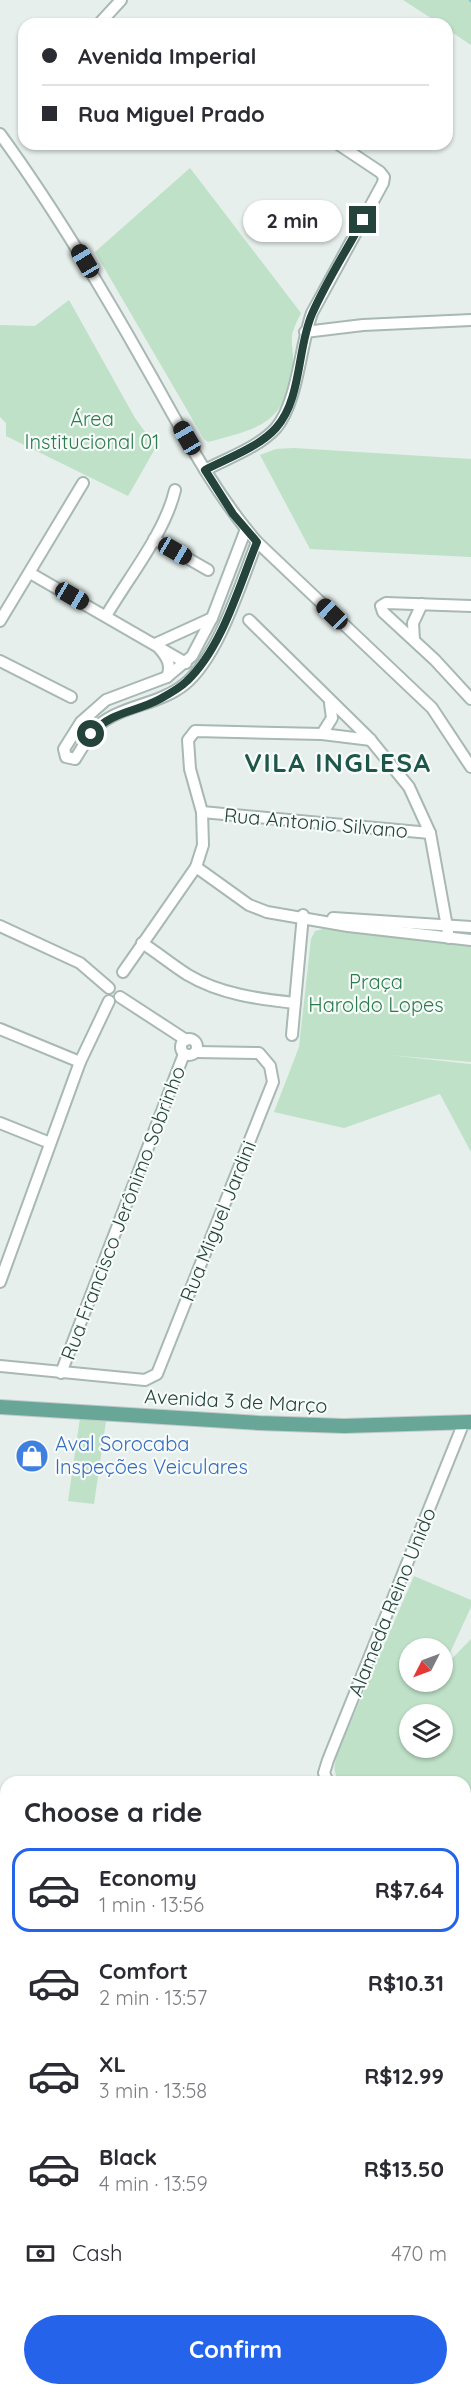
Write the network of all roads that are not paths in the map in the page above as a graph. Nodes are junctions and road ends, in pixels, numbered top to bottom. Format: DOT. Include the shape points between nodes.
graph roads {
  1 [pos="121,0"];
  2 [pos="104,18"];
  3 [pos="0,134"];
  4 [pos="347,150"];
  5 [pos="471,320"];
  6 [pos="305,333"];
  7 [pos="205,470"];
  8 [pos="83,483"];
  9 [pos="175,490"];
  10 [pos="246,529"];
  11 [pos="153,539"];
  12 [pos="257,542"];
  13 [pos="208,570"];
  14 [pos="30,573"];
  15 [pos="422,604"];
  16 [pos="471,606"];
  17 [pos="4,609"];
  18 [pos="106,616"];
  19 [pos="212,618"];
  20 [pos="249,620"];
  21 [pos="0,621"];
  22 [pos="414,640"];
  23 [pos="155,644"];
  24 [pos="0,661"];
  25 [pos="186,663"];
  26 [pos="167,677"];
  27 [pos="71,697"];
  28 [pos="106,699"];
  29 [pos="471,699"];
  30 [pos="330,703"];
  31 [pos="127,710"];
  32 [pos="322,734"];
  33 [pos="370,740"];
  34 [pos="471,767"];
  35 [pos="202,812"];
  36 [pos="430,833"];
  37 [pos="196,867"];
  38 [pos="299,917"];
  39 [pos="0,926"];
  40 [pos="446,926"];
  41 [pos="471,927"];
  42 [pos="449,938"];
  43 [pos="471,940"];
  44 [pos="142,943"];
  45 [pos="123,972"];
  46 [pos="109,988"];
  47 [pos="120,997"];
  48 [pos="109,1001"];
  49 [pos="295,1003"];
  50 [pos="0,1029"];
  51 [pos="292,1035"];
  52 [pos="186,1040"];
  53 [pos="196,1052"];
  54 [pos="184,1054"];
  55 [pos="80,1062"];
  56 [pos="0,1123"];
  57 [pos="50,1143"];
  58 [pos="0,1282"];
  59 [pos="0,1366"];
  60 [pos="61,1373"];
  61 [pos="0,1407"];
  62 [pos="468,1422"];
  63 [pos="325,1776"];
  1 -- 2 [label="street"];
  3 -- 7 [label="street" via="43,192"];
  4 -- 6 [label="street" via="380,172 383,183"];
  5 -- 6 [label="street" via="363,325"];
  6 -- 7 [label="street" via="288,408 276,428 256,444"];
  7 -- 10 [label="street"];
  8 -- 14 [label="street"];
  9 -- 11 [label="street"];
  10 -- 12 [label="street"];
  10 -- 19 [label="street"];
  11 -- 13 [label="street"];
  11 -- 18 [label="street"];
  12 -- 31 [label="street" via="219,636 198,670 185,684 158,700"];
  12 -- 34 [label="street" via="432,708"];
  14 -- 17 [label="street"];
  14 -- 18 [label="street"];
  15 -- 16 [label="street"];
  15 -- 22 [label="street" via="413,623"];
  15 -- 22 [label="street" via="381,606"];
  17 -- 21 [label="street"];
  18 -- 23 [label="street"];
  19 -- 23 [label="street"];
  19 -- 25 [label="street"];
  20 -- 30 [label="street"];
  22 -- 29 [label="street"];
  23 -- 25 [label="street"];
  23 -- 26 [label="street" via="169,664"];
  24 -- 27 [label="street"];
  25 -- 26 [label="street"];
  26 -- 28 [label="street"];
  28 -- 31 [label="street"];
  28 -- 31 [label="street" via="81,722 64,749 66,757 75,759 99,726"];
  30 -- 32 [label="street" via="332,718"];
  30 -- 33 [label="street"];
  32 -- 33 [label="street"];
  32 -- 35 [label="street" via="195,730 188,740 189,769"];
  33 -- 36 [label="street" via="408,787"];
  35 -- 36 [label="street, Rua Antonio Silvano"];
  35 -- 37 [label="street" via="203,845"];
  36 -- 40 [label="street"];
  37 -- 38 [label="street" via="249,905"];
  37 -- 44 [label="street"];
  38 -- 40 [label="street"];
  38 -- 42 [label="street"];
  38 -- 49 [label="street"];
  39 -- 46 [label="street" via="80,963"];
  40 -- 41 [label="street"];
  40 -- 42 [label="street"];
  42 -- 43 [label="street"];
  44 -- 45 [label="street"];
  44 -- 49 [label="street" via="189,975 215,987 246,997"];
  46 -- 47 [label="street" via="118,989"];
  46 -- 48 [label="street" via="105,994"];
  47 -- 48 [label="street" via="117,1002"];
  47 -- 52 [label="street"];
  48 -- 55 [label="street"];
  49 -- 51 [label="street"];
  50 -- 55 [label="street"];
  52 -- 53 [label="street" via="195,1041"];
  52 -- 54 [label="street" via="181,1047"];
  53 -- 54 [label="street"];
  53 -- 60 [label="street, Rua Miguel Jardini" via="259,1053 270,1066 273,1082 157,1374 145,1380"];
  54 -- 60 [label="street, Rua Francisco Jerônimo Sobrinho"];
  55 -- 57 [label="street"];
  56 -- 57 [label="street"];
  57 -- 58 [label="street"];
  59 -- 60 [label="street"];
  61 -- 62 [label="main road, Avenida 3 de Março" via="344,1426"];
  62 -- 63 [label="street, Alameda Reino Unido" via="328,1760"];
}
